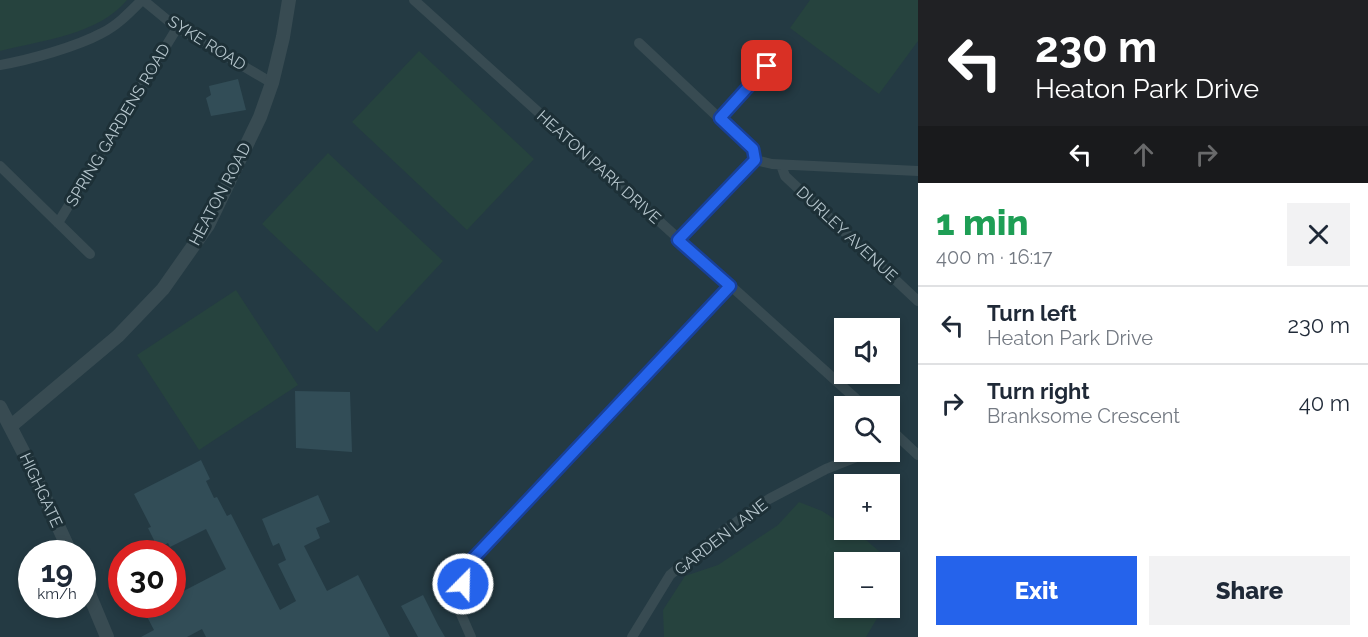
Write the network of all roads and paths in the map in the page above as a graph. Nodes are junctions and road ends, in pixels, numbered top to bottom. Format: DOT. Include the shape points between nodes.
graph roads {
  1 [pos="142,0"];
  2 [pos="289,0"];
  3 [pos="414,0"];
  4 [pos="177,28"];
  5 [pos="197,39"];
  6 [pos="639,43"];
  7 [pos="221,53"];
  8 [pos="0,66"];
  9 [pos="785,69"];
  10 [pos="272,83"];
  11 [pos="720,118"];
  12 [pos="755,160"];
  13 [pos="782,165"];
  14 [pos="0,166"];
  15 [pos="918,171"];
  16 [pos="58,223"];
  17 [pos="678,240"];
  18 [pos="90,254"];
  19 [pos="730,286"];
  20 [pos="918,301"];
  21 [pos="853,396"];
  22 [pos="0,407"];
  23 [pos="11,426"];
  24 [pos="900,444"];
  25 [pos="918,455"];
  26 [pos="844,462"];
  27 [pos="64,540"];
  28 [pos="96,611"];
  29 [pos="107,637"];
  30 [pos="471,637"];
  31 [pos="632,637"];
  1 -- 4 [label="street, SYKE ROAD"];
  1 -- 8 [label="street" via="102,33"];
  2 -- 10 [label="street, HEATON ROAD"];
  3 -- 17 [label="street, HEATON PARK DRIVE"];
  4 -- 5 [label="street, SYKE ROAD"];
  4 -- 16 [label="street, SPRING GARDENS ROAD"];
  5 -- 7 [label="street, SYKE ROAD"];
  6 -- 11 [label="street"];
  7 -- 10 [label="street, SYKE ROAD"];
  9 -- 11 [label="street" via="767,66"];
  10 -- 23 [label="street, HEATON ROAD" via="243,155 208,225 163,289 118,336"];
  11 -- 12 [label="street" via="753,149"];
  12 -- 13 [label="street"];
  12 -- 17 [label="street"];
  13 -- 15 [label="street"];
  13 -- 20 [label="street, DURLEY AVENUE" via="785,176"];
  14 -- 16 [label="street"];
  16 -- 18 [label="street"];
  17 -- 19 [label="street, HEATON PARK DRIVE"];
  19 -- 21 [label="street, HEATON PARK DRIVE"];
  19 -- 30 [label="street" via="469,563 457,605"];
  22 -- 23 [label="street, HIGHGATE"];
  23 -- 27 [label="street, HIGHGATE"];
  24 -- 25 [label="street"];
  26 -- 31 [label="street, GARDEN LANE" via="769,499 715,537 670,575"];
  28 -- 29 [label="street"];
}
